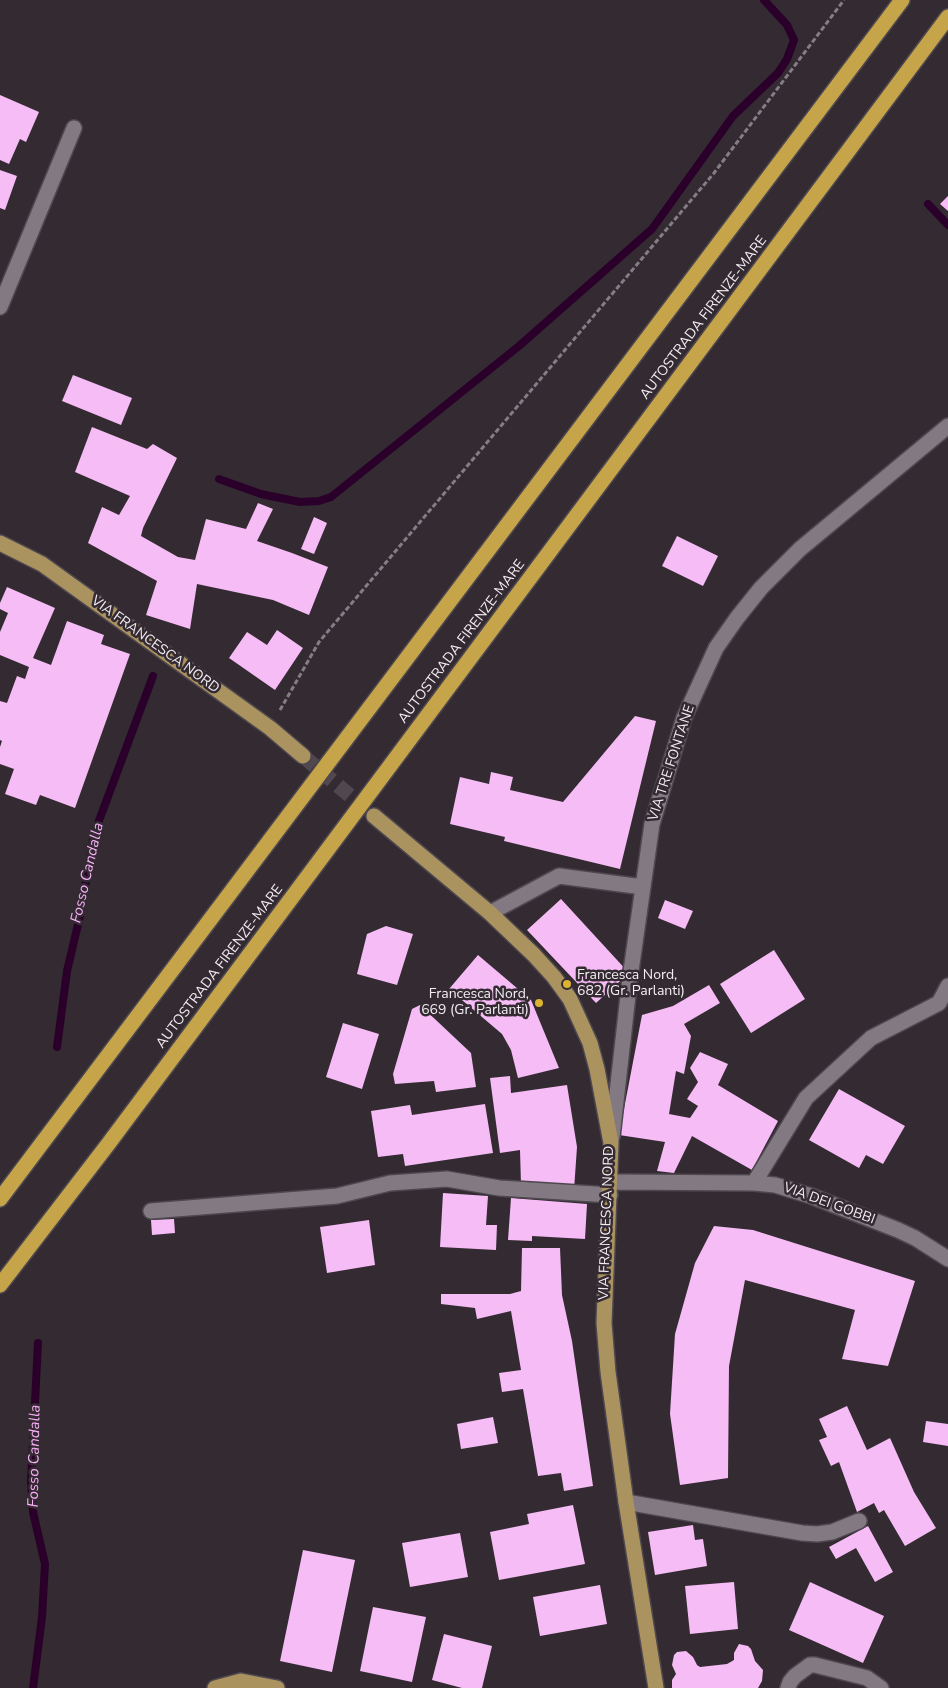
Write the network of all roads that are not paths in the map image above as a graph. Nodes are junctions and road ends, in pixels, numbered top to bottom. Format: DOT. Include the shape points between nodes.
graph roads {
  1 [pos="902,0"];
  2 [pos="948,17"];
  3 [pos="74,128"];
  4 [pos="0,307"];
  5 [pos="948,426"];
  6 [pos="0,543"];
  7 [pos="302,756"];
  8 [pos="374,816"];
  9 [pos="643,887"];
  10 [pos="490,913"];
  11 [pos="948,986"];
  12 [pos="611,1144"];
  13 [pos="754,1182"];
  14 [pos="610,1188"];
  15 [pos="0,1199"];
  16 [pos="151,1211"];
  17 [pos="948,1259"];
  18 [pos="0,1286"];
  19 [pos="626,1502"];
  20 [pos="859,1520"];
  21 [pos="216,1688"];
  22 [pos="277,1688"];
  23 [pos="656,1688"];
  24 [pos="788,1688"];
  25 [pos="881,1688"];
  1 -- 15 [label="highway"];
  2 -- 18 [label="highway, AUTOSTRADA FIRENZE-MARE"];
  3 -- 4 [label="street"];
  5 -- 9 [label="street, VIA TRE FONTANE" via="800,549 761,588 716,648 684,718 652,824"];
  6 -- 7 [label="main road, VIA FRANCESCA NORD" via="42,564 270,728"];
  8 -- 10 [label="main road, VIA FRANCESCA NORD"];
  9 -- 10 [label="street" via="559,876"];
  9 -- 12 [label="street, VIA TRE FONTANE"];
  10 -- 12 [label="main road, VIA FRANCESCA NORD" via="534,955 570,999 590,1043"];
  11 -- 13 [label="street" via="938,1002 871,1038 806,1098"];
  12 -- 14 [label="main road, VIA FRANCESCA NORD"];
  13 -- 14 [label="street, VIA DEI GOBBI"];
  13 -- 17 [label="street, VIA DEI GOBBI" via="794,1190 898,1230"];
  14 -- 16 [label="street, VIA DEI GOBBI" via="499,1188 447,1180 390,1182 338,1196"];
  14 -- 19 [label="main road, VIA FRANCESCA NORD" via="604,1323"];
  19 -- 20 [label="street" via="802,1533 832,1532"];
  19 -- 23 [label="main road, VIA FRANCESCA NORD"];
  21 -- 22 [label="main road" via="241,1681"];
  24 -- 25 [label="street" via="795,1676 815,1664 867,1678"];
}
